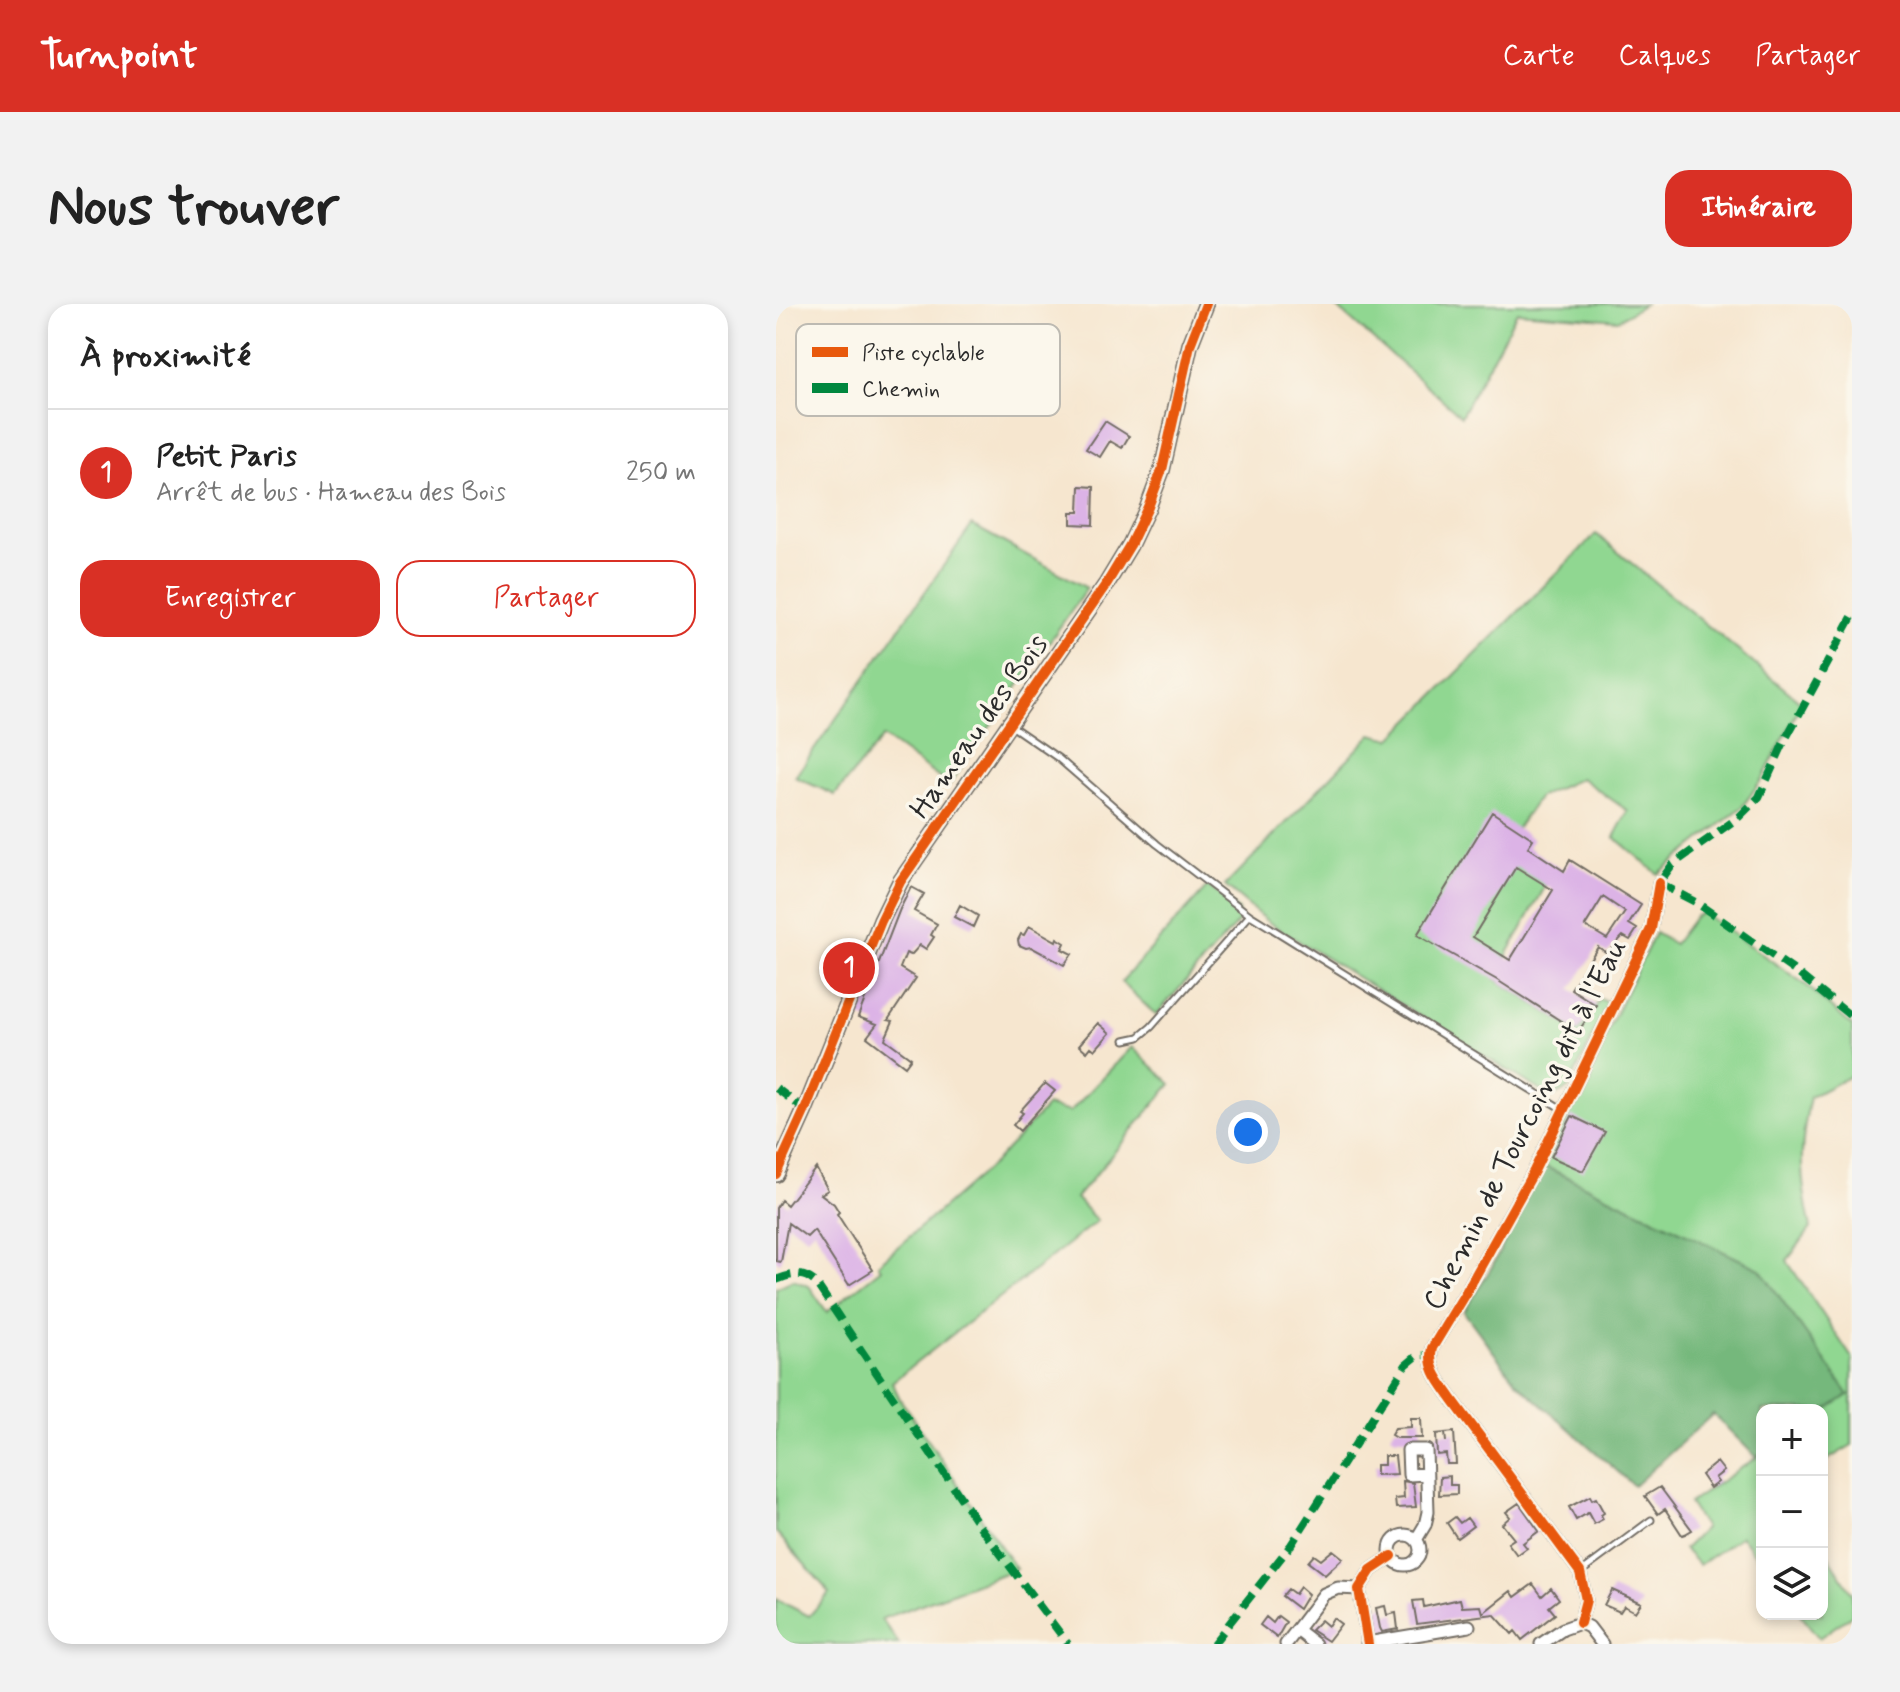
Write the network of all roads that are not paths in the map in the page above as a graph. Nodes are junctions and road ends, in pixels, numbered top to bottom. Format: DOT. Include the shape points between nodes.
graph roads {
  1 [pos="1206,304"];
  2 [pos="1009,724"];
  3 [pos="1659,883"];
  4 [pos="1250,915"];
  5 [pos="1125,1040"];
  6 [pos="1563,1110"];
  7 [pos="776,1174"];
  8 [pos="1426,1474"];
  9 [pos="1651,1520"];
  10 [pos="1416,1540"];
  11 [pos="1392,1556"];
  12 [pos="1580,1572"];
  13 [pos="1359,1589"];
  14 [pos="1580,1623"];
  15 [pos="1469,1626"];
  16 [pos="1297,1630"];
  17 [pos="1286,1644"];
  18 [pos="1315,1644"];
  19 [pos="1368,1644"];
  20 [pos="1541,1644"];
  21 [pos="1602,1644"];
  1 -- 2 [label="street, Hameau des Bois" via="1190,345 1162,470 1140,526"];
  2 -- 4 [label="lane"];
  2 -- 7 [label="street, Hameau des Bois" via="892,896"];
  3 -- 6 [label="street, Chemin de Tourcoing dit à l'Eau" via="1651,929"];
  4 -- 5 [label="lane" via="1151,1027"];
  4 -- 6 [label="lane"];
  6 -- 12 [label="street, Chemin de Tourcoing dit à l'Eau" via="1504,1226 1432,1348 1431,1363"];
  8 -- 10 [label="street" via="1427,1518"];
  9 -- 12 [label="lane"];
  10 -- 11 [label="street" via="1397,1538"];
  10 -- 11 [label="street" via="1420,1553 1412,1564 1399,1564"];
  11 -- 13 [label="street" via="1371,1570"];
  12 -- 14 [label="street" via="1586,1600"];
  13 -- 16 [label="street" via="1328,1591"];
  13 -- 19 [label="street"];
  14 -- 20 [label="street"];
  14 -- 21 [label="street"];
  15 -- 19 [label="street"];
  16 -- 17 [label="street"];
  16 -- 18 [label="street"];
}
